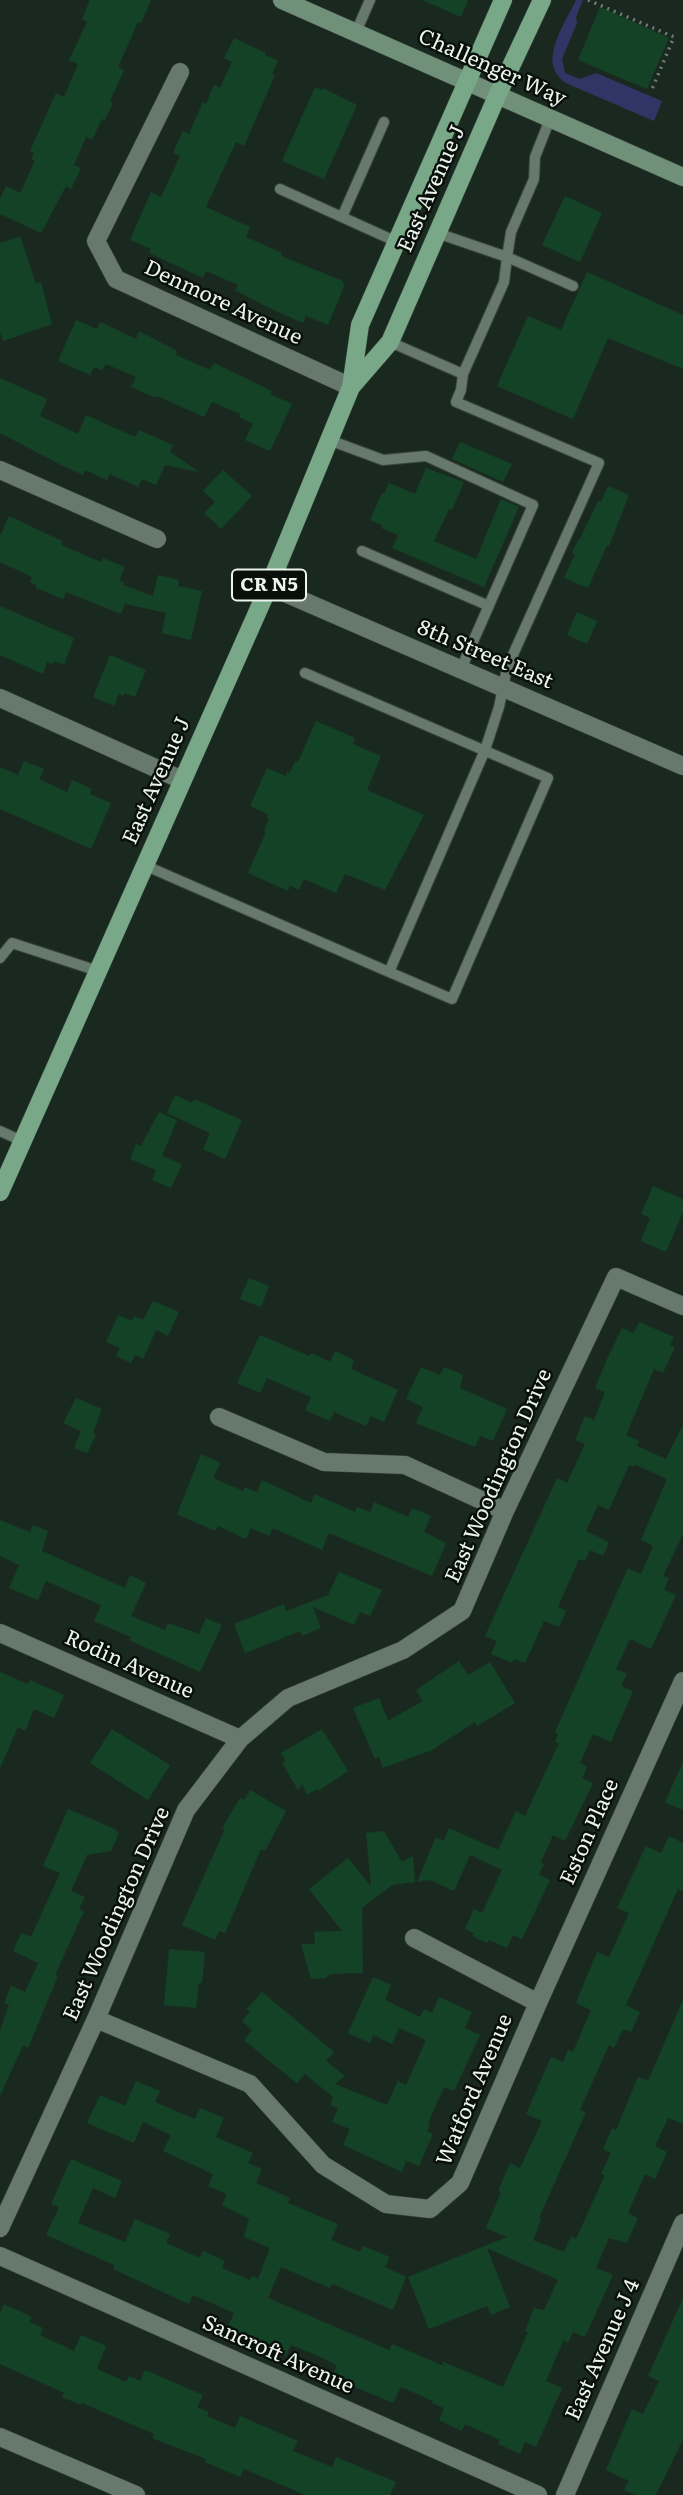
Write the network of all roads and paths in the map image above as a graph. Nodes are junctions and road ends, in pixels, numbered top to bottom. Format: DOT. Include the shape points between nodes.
graph roads {
  1 [pos="370,0"];
  2 [pos="503,0"];
  3 [pos="542,0"];
  4 [pos="588,0"];
  5 [pos="290,2"];
  6 [pos="356,33"];
  7 [pos="180,72"];
  8 [pos="466,82"];
  9 [pos="652,89"];
  10 [pos="497,96"];
  11 [pos="550,119"];
  12 [pos="384,122"];
  13 [pos="683,177"];
  14 [pos="280,189"];
  15 [pos="342,217"];
  16 [pos="437,233"];
  17 [pos="397,242"];
  18 [pos="507,257"];
  19 [pos="573,286"];
  20 [pos="390,342"];
  21 [pos="463,374"];
  22 [pos="351,387"];
  23 [pos="329,440"];
  24 [pos="0,470"];
  25 [pos="157,539"];
  26 [pos="362,551"];
  27 [pos="269,586"];
  28 [pos="489,606"];
  29 [pos="461,669"];
  30 [pos="305,673"];
  31 [pos="503,688"];
  32 [pos="0,698"];
  33 [pos="485,750"];
  34 [pos="683,766"];
  35 [pos="182,780"];
  36 [pos="144,865"];
  37 [pos="0,958"];
  38 [pos="98,971"];
  39 [pos="389,972"];
  40 [pos="0,1130"];
  41 [pos="22,1141"];
  42 [pos="0,1192"];
  43 [pos="683,1306"];
  44 [pos="219,1417"];
  45 [pos="505,1511"];
  46 [pos="0,1633"];
  47 [pos="683,1681"];
  48 [pos="240,1739"];
  49 [pos="414,1938"];
  50 [pos="538,2003"];
  51 [pos="96,2019"];
  52 [pos="683,2224"];
  53 [pos="0,2228"];
  54 [pos="0,2256"];
  55 [pos="0,2437"];
  56 [pos="136,2495"];
  57 [pos="538,2495"];
  58 [pos="565,2495"];
  1 -- 6 [label="lane"];
  2 -- 8 [label="main road, East Avenue J / CR N5"];
  3 -- 10 [label="main road, East Avenue J / CR N5"];
  4 -- 9 [label="path" via="674,37"];
  5 -- 6 [label="main road, Challenger Way"];
  6 -- 8 [label="main road, Challenger Way"];
  7 -- 22 [label="street, Denmore Avenue" via="96,241 116,279"];
  8 -- 10 [label="main road, Challenger Way"];
  8 -- 17 [label="main road, East Avenue J / CR N5"];
  10 -- 11 [label="main road, Challenger Way"];
  10 -- 16 [label="main road, East Avenue J / CR N5"];
  11 -- 13 [label="main road, Challenger Way"];
  11 -- 18 [label="lane" via="535,157 534,179 511,232"];
  12 -- 15 [label="lane"];
  14 -- 15 [label="lane"];
  15 -- 17 [label="lane"];
  16 -- 18 [label="lane"];
  16 -- 20 [label="main road, East Avenue J / CR N5"];
  17 -- 22 [label="main road, East Avenue J / CR N5" via="360,325"];
  18 -- 19 [label="lane"];
  18 -- 21 [label="lane" via="504,282"];
  20 -- 21 [label="lane"];
  20 -- 22 [label="main road, East Avenue J / CR N5"];
  21 -- 31 [label="lane" via="456,402 598,463 507,668"];
  22 -- 23 [label="main road, East Avenue J / CR N5"];
  23 -- 27 [label="main road, East Avenue J / CR N5"];
  23 -- 28 [label="lane" via="383,460 426,456 533,505"];
  24 -- 25 [label="street"];
  26 -- 28 [label="lane"];
  27 -- 29 [label="street, 8th Street East"];
  27 -- 35 [label="main road, East Avenue J / CR N5"];
  28 -- 29 [label="lane"];
  29 -- 31 [label="street, 8th Street East"];
  30 -- 33 [label="lane"];
  31 -- 33 [label="lane"];
  31 -- 34 [label="street, 8th Street East"];
  32 -- 35 [label="street"];
  33 -- 39 [label="lane"];
  33 -- 39 [label="lane" via="548,778 452,999"];
  35 -- 36 [label="main road, East Avenue J / CR N5"];
  36 -- 38 [label="main road, East Avenue J / CR N5"];
  36 -- 39 [label="lane"];
  37 -- 38 [label="lane" via="12,943"];
  38 -- 41 [label="main road, East Avenue J / CR N5"];
  40 -- 41 [label="lane"];
  41 -- 42 [label="main road, East Avenue J / CR N5"];
  43 -- 45 [label="street, East Woodington Drive" via="616,1277"];
  44 -- 45 [label="street" via="324,1462 405,1465"];
  45 -- 48 [label="street, East Woodington Drive" via="463,1611 403,1650 288,1698"];
  46 -- 48 [label="street, Rodin Avenue"];
  47 -- 50 [label="street, Eston Place"];
  48 -- 51 [label="street, East Woodington Drive" via="186,1810"];
  49 -- 50 [label="street"];
  50 -- 51 [label="street, Watford Avenue" via="460,2183 430,2209 386,2204 323,2165 250,2084"];
  51 -- 53 [label="street, East Woodington Drive"];
  52 -- 58 [label="street, East Avenue J 4"];
  54 -- 57 [label="street, Sancroft Avenue"];
  55 -- 56 [label="street"];
}
